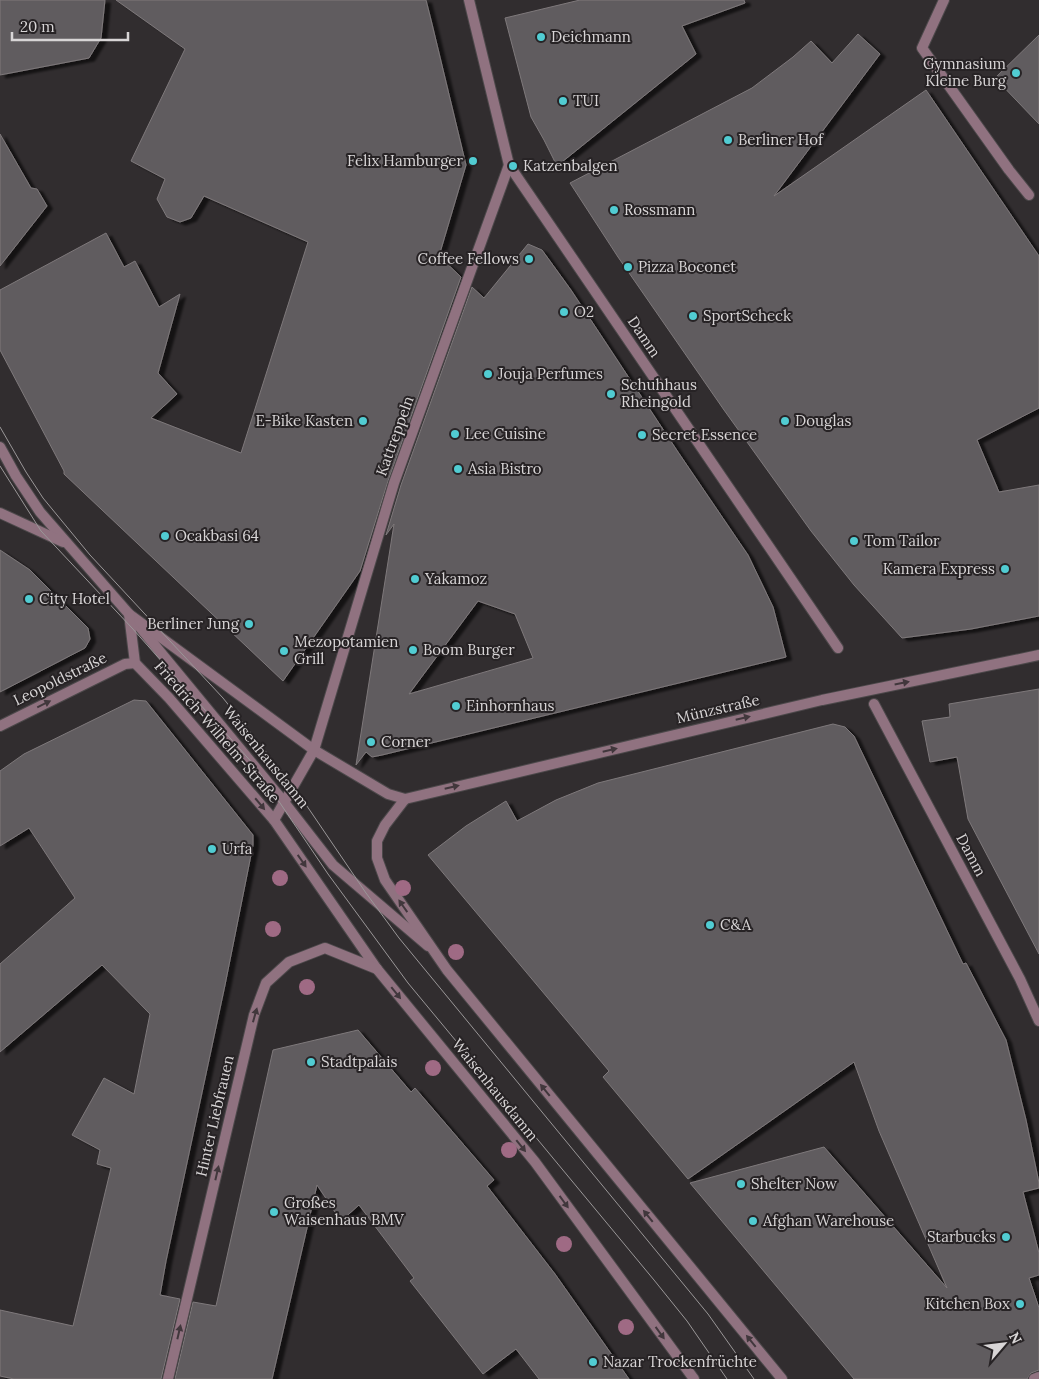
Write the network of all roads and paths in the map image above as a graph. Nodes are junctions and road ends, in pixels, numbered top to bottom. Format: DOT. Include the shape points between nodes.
graph roads {
  1 [pos="470,0"];
  2 [pos="944,0"];
  3 [pos="509,165"];
  4 [pos="1029,195"];
  5 [pos="0,447"];
  6 [pos="0,513"];
  7 [pos="68,544"];
  8 [pos="129,614"];
  9 [pos="838,648"];
  10 [pos="1039,655"];
  11 [pos="135,663"];
  12 [pos="874,704"];
  13 [pos="323,721"];
  14 [pos="0,726"];
  15 [pos="314,750"];
  16 [pos="405,799"];
  17 [pos="284,802"];
  18 [pos="274,820"];
  19 [pos="433,950"];
  20 [pos="376,969"];
  21 [pos="1039,1021"];
  22 [pos="1039,1377"];
  23 [pos="168,1379"];
  24 [pos="694,1379"];
  25 [pos="782,1379"];
  26 [pos="1034,1379"];
  1 -- 3 [label="street, Damm"];
  2 -- 4 [label="street" via="922,48"];
  3 -- 9 [label="street, Damm"];
  3 -- 13 [label="street, Kattreppeln" via="394,483"];
  5 -- 7 [label="street, Friedrich-Wilhelm-Straße" via="40,512"];
  6 -- 7 [label="street"];
  7 -- 8 [label="street, Friedrich-Wilhelm-Straße"];
  8 -- 11 [label="street, Friedrich-Wilhelm-Straße"];
  8 -- 15 [label="street, Friedrich-Wilhelm-Straße"];
  8 -- 17 [label="street, Waisenhausdamm"];
  16 -- 10 [label="street, Münzstraße, one-way" via="849,694"];
  14 -- 11 [label="street, Leopoldstraße, one-way" via="125,664"];
  11 -- 18 [label="street, Friedrich-Wilhelm-Straße, one-way"];
  12 -- 21 [label="street, Damm" via="1020,979"];
  13 -- 15 [label="street, Friedrich-Wilhelm-Straße"];
  15 -- 16 [label="street, Friedrich-Wilhelm-Straße" via="388,794"];
  15 -- 17 [label="street, Friedrich-Wilhelm-Straße"];
  19 -- 16 [label="street, Waisenhausdamm, one-way" via="385,880 377,858 381,833"];
  17 -- 18 [label="street, Friedrich-Wilhelm-Straße"];
  17 -- 19 [label="street, Waisenhausdamm" via="333,865"];
  18 -- 20 [label="street, Waisenhausdamm, one-way"];
  25 -- 19 [label="street, Waisenhausdamm, one-way"];
  23 -- 20 [label="street, Hinter Liebfrauen, one-way" via="254,1015 266,983 289,962 325,948"];
  20 -- 24 [label="street, Waisenhausdamm, one-way" via="535,1162"];
  22 -- 26 [label="street"];
}
